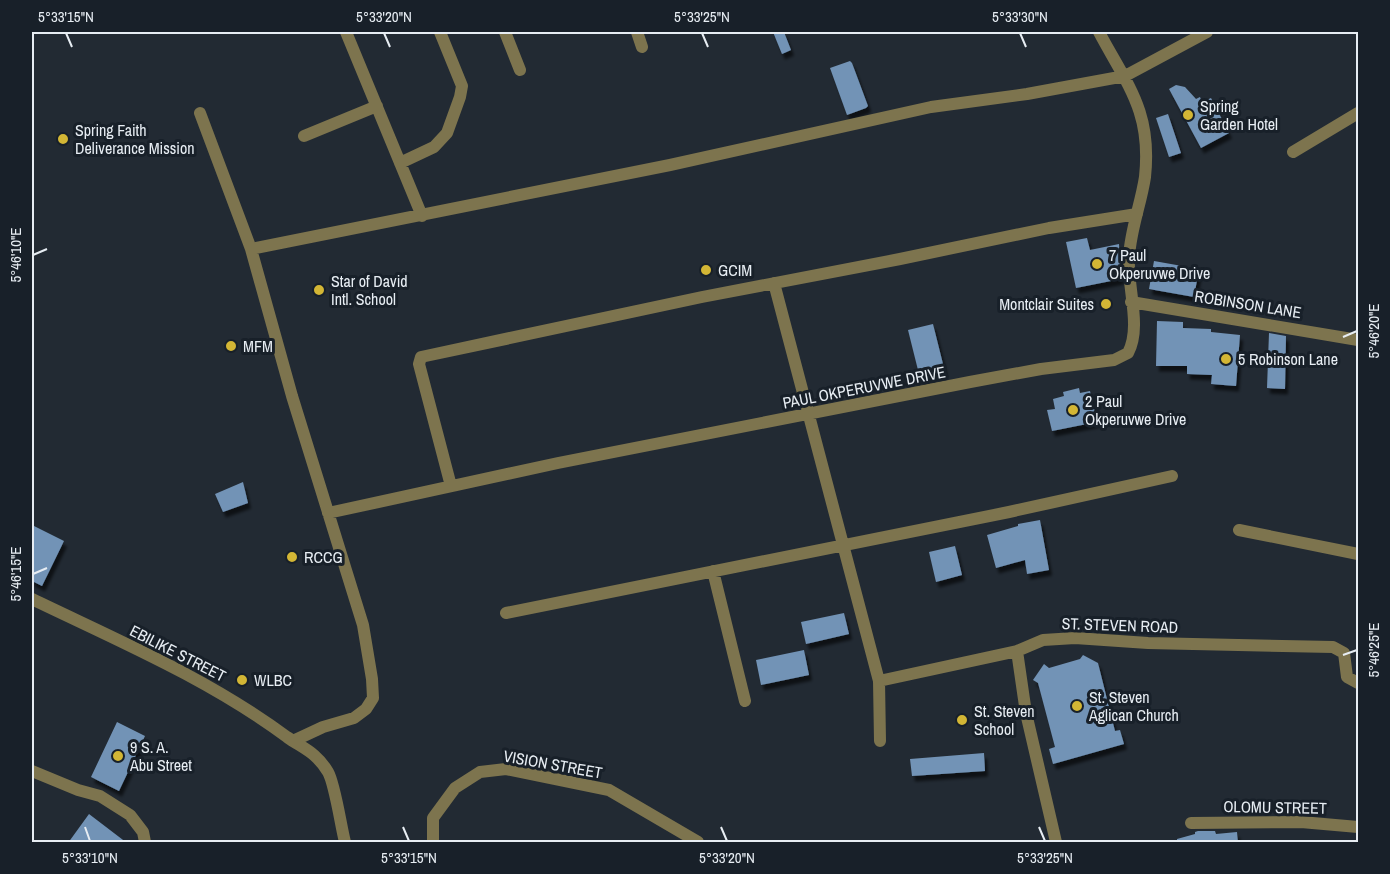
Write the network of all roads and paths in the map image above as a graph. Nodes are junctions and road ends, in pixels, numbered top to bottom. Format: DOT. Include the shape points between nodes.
graph roads {
  1 [pos="346,32"];
  2 [pos="440,32"];
  3 [pos="506,32"];
  4 [pos="637,32"];
  5 [pos="1099,32"];
  6 [pos="1207,32"];
  7 [pos="642,47"];
  8 [pos="520,70"];
  9 [pos="1125,76"];
  10 [pos="377,106"];
  11 [pos="200,113"];
  12 [pos="1359,113"];
  13 [pos="304,136"];
  14 [pos="1293,152"];
  15 [pos="400,163"];
  16 [pos="1137,214"];
  17 [pos="422,216"];
  18 [pos="251,249"];
  19 [pos="774,283"];
  20 [pos="1131,302"];
  21 [pos="1359,340"];
  22 [pos="810,414"];
  23 [pos="1172,476"];
  24 [pos="451,486"];
  25 [pos="328,513"];
  26 [pos="1239,530"];
  27 [pos="843,544"];
  28 [pos="1359,554"];
  29 [pos="713,571"];
  30 [pos="32,599"];
  31 [pos="506,613"];
  32 [pos="1017,651"];
  33 [pos="879,681"];
  34 [pos="1359,683"];
  35 [pos="745,701"];
  36 [pos="293,741"];
  37 [pos="880,741"];
  38 [pos="32,771"];
  39 [pos="1191,823"];
  40 [pos="1359,827"];
  41 [pos="145,843"];
  42 [pos="345,843"];
  43 [pos="433,843"];
  44 [pos="698,843"];
  45 [pos="1056,843"];
  1 -- 10 [label="street"];
  2 -- 15 [label="street" via="462,86 460,97 447,133 434,147"];
  3 -- 8 [label="street"];
  4 -- 7 [label="street"];
  5 -- 9 [label="street, PAUL OKPERUVWE DRIVE"];
  6 -- 9 [label="street"];
  9 -- 16 [label="street, PAUL OKPERUVWE DRIVE" via="1141,113 1147,142"];
  9 -- 17 [label="street" via="931,107"];
  10 -- 13 [label="street"];
  10 -- 15 [label="street"];
  11 -- 18 [label="street"];
  12 -- 14 [label="street"];
  15 -- 17 [label="street"];
  16 -- 19 [label="street"];
  16 -- 20 [label="street, PAUL OKPERUVWE DRIVE" via="1128,258"];
  17 -- 18 [label="street"];
  18 -- 25 [label="street"];
  19 -- 22 [label="street"];
  19 -- 24 [label="street" via="422,357 419,364"];
  20 -- 21 [label="street, ROBINSON LANE"];
  20 -- 22 [label="street, PAUL OKPERUVWE DRIVE" via="1132,345 1128,353 1114,360 1041,369"];
  22 -- 24 [label="street, PAUL OKPERUVWE DRIVE"];
  22 -- 27 [label="street"];
  23 -- 27 [label="street"];
  24 -- 25 [label="street, PAUL OKPERUVWE DRIVE"];
  25 -- 36 [label="street" via="363,626 373,698 354,718"];
  26 -- 28 [label="street"];
  27 -- 29 [label="street"];
  27 -- 33 [label="street"];
  29 -- 31 [label="street"];
  29 -- 35 [label="street"];
  30 -- 36 [label="street, EBILIKE STREET" via="192,676 256,713"];
  32 -- 33 [label="street"];
  32 -- 34 [label="street, ST. STEVEN ROAD" via="1043,640 1075,638 1333,647 1344,653 1347,677"];
  32 -- 45 [label="street" via="1026,713"];
  33 -- 37 [label="street"];
  36 -- 42 [label="street, EBILIKE STREET" via="312,752 329,773"];
  38 -- 41 [label="street" via="100,796 130,815 143,832"];
  39 -- 40 [label="street, OLOMU STREET" via="1301,822"];
  43 -- 44 [label="street, VISION STREET" via="433,818 455,788 480,772 506,769 609,790"];
}
